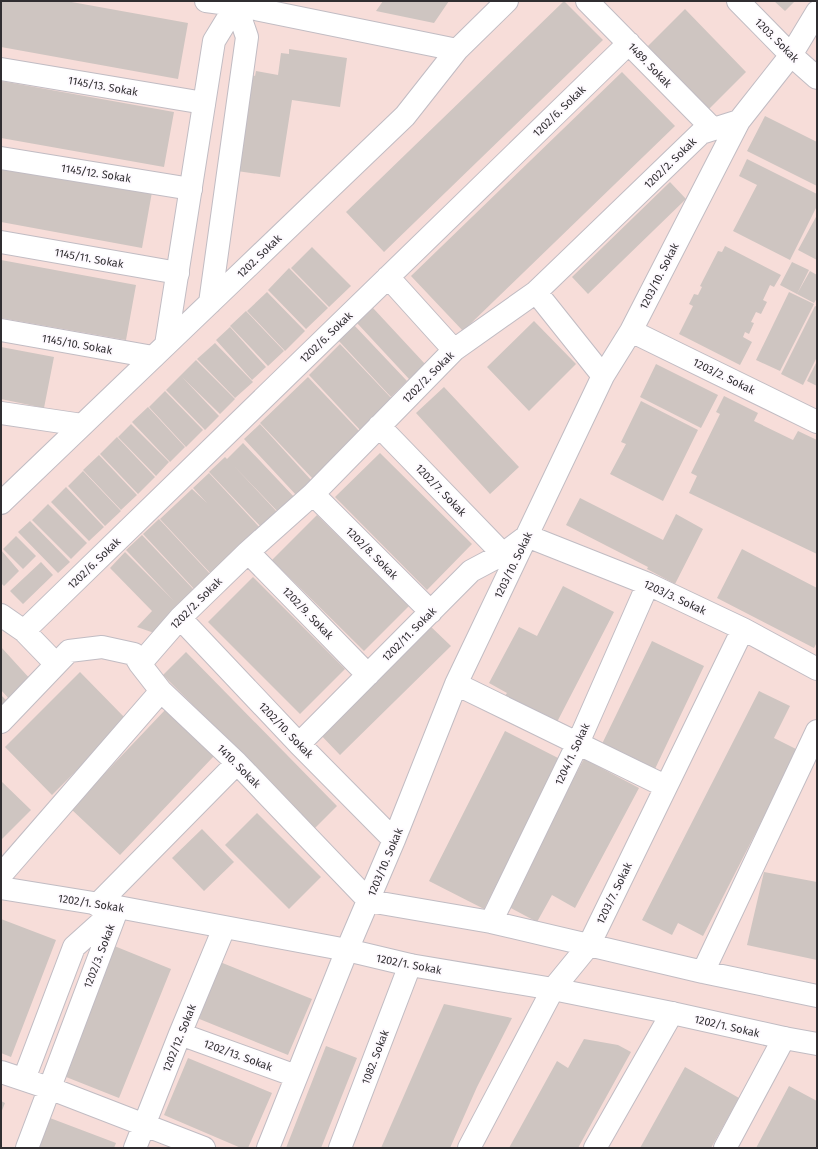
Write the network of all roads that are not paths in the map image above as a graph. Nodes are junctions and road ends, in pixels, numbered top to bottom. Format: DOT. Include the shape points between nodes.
graph roads {
  1 [pos="206,1"];
  2 [pos="507,1"];
  3 [pos="587,1"];
  4 [pos="738,1"];
  5 [pos="237,3"];
  6 [pos="817,12"];
  7 [pos="629,43"];
  8 [pos="457,50"];
  9 [pos="791,55"];
  10 [pos="1,69"];
  11 [pos="817,78"];
  12 [pos="204,103"];
  13 [pos="739,121"];
  14 [pos="713,129"];
  15 [pos="1,158"];
  16 [pos="191,189"];
  17 [pos="1,242"];
  18 [pos="178,273"];
  19 [pos="388,278"];
  20 [pos="536,292"];
  21 [pos="210,303"];
  22 [pos="1,330"];
  23 [pos="631,331"];
  24 [pos="454,350"];
  25 [pos="160,351"];
  26 [pos="603,376"];
  27 [pos="1,413"];
  28 [pos="817,422"];
  29 [pos="82,425"];
  30 [pos="379,426"];
  31 [pos="313,494"];
  32 [pos="1,503"];
  33 [pos="527,536"];
  34 [pos="248,552"];
  35 [pos="503,554"];
  36 [pos="648,584"];
  37 [pos="431,612"];
  38 [pos="1,617"];
  39 [pos="180,618"];
  40 [pos="743,629"];
  41 [pos="24,631"];
  42 [pos="56,664"];
  43 [pos="140,664"];
  44 [pos="817,669"];
  45 [pos="368,675"];
  46 [pos="456,684"];
  47 [pos="161,691"];
  48 [pos="1,722"];
  49 [pos="817,731"];
  50 [pos="578,743"];
  51 [pos="299,744"];
  52 [pos="237,763"];
  53 [pos="665,786"];
  54 [pos="394,840"];
  55 [pos="1,875"];
  56 [pos="1,888"];
  57 [pos="369,901"];
  58 [pos="97,905"];
  59 [pos="118,908"];
  60 [pos="491,922"];
  61 [pos="224,928"];
  62 [pos="589,944"];
  63 [pos="347,950"];
  64 [pos="410,965"];
  65 [pos="703,972"];
  66 [pos="553,989"];
  67 [pos="817,996"];
  68 [pos="672,1013"];
  69 [pos="180,1034"];
  70 [pos="784,1038"];
  71 [pos="817,1044"];
  72 [pos="1,1072"];
  73 [pos="296,1076"];
  74 [pos="24,1079"];
  75 [pos="49,1088"];
  76 [pos="144,1125"];
  77 [pos="26,1148"];
  78 [pos="135,1148"];
  79 [pos="204,1148"];
  80 [pos="268,1148"];
  81 [pos="340,1148"];
  82 [pos="469,1148"];
  83 [pos="595,1148"];
  84 [pos="724,1148"];
  1 -- 5 [label="street"];
  2 -- 8 [label="street, 1202. Sokak"];
  3 -- 7 [label="street, 1489. Sokak"];
  4 -- 9 [label="street, 1203. Sokak"];
  5 -- 8 [label="street"];
  5 -- 12 [label="street" via="214,41"];
  5 -- 21 [label="street" via="247,37"];
  6 -- 9 [label="street, 1203/10. Sokak"];
  7 -- 14 [label="street, 1489. Sokak"];
  7 -- 19 [label="street, 1202/6. Sokak"];
  8 -- 21 [label="street, 1202. Sokak" via="405,116"];
  9 -- 11 [label="street, 1203. Sokak"];
  9 -- 13 [label="street, 1203/10. Sokak"];
  10 -- 12 [label="street, 1145/13. Sokak"];
  12 -- 16 [label="street"];
  13 -- 14 [label="street, 1202/2. Sokak"];
  13 -- 23 [label="street, 1203/10. Sokak"];
  14 -- 20 [label="street, 1202/2. Sokak" via="701,133"];
  15 -- 16 [label="street, 1145/12. Sokak"];
  16 -- 18 [label="street"];
  17 -- 18 [label="street, 1145/11. Sokak"];
  18 -- 25 [label="street"];
  19 -- 24 [label="street"];
  19 -- 41 [label="street, 1202/6. Sokak"];
  20 -- 24 [label="street, 1202/2. Sokak"];
  20 -- 26 [label="street"];
  21 -- 25 [label="street, 1202. Sokak"];
  22 -- 25 [label="street, 1145/10. Sokak"];
  23 -- 26 [label="street, 1203/10. Sokak"];
  23 -- 28 [label="street, 1203/2. Sokak"];
  24 -- 30 [label="street, 1202/2. Sokak"];
  25 -- 29 [label="street, 1202. Sokak"];
  26 -- 33 [label="street, 1203/10. Sokak"];
  27 -- 29 [label="street"];
  29 -- 32 [label="street, 1202. Sokak"];
  30 -- 31 [label="street, 1202/2. Sokak"];
  30 -- 35 [label="street, 1202/7. Sokak"];
  31 -- 34 [label="street, 1202/2. Sokak"];
  31 -- 37 [label="street, 1202/8. Sokak"];
  33 -- 35 [label="street, 1202/11. Sokak"];
  33 -- 36 [label="street, 1203/3. Sokak"];
  33 -- 46 [label="street, 1203/10. Sokak"];
  34 -- 39 [label="street, 1202/2. Sokak"];
  34 -- 45 [label="street, 1202/9. Sokak"];
  35 -- 37 [label="street, 1202/11. Sokak" via="471,571"];
  36 -- 40 [label="street, 1203/3. Sokak"];
  36 -- 50 [label="street, 1204/1. Sokak"];
  37 -- 45 [label="street, 1202/11. Sokak"];
  38 -- 41 [label="street"];
  39 -- 43 [label="street, 1202/2. Sokak"];
  39 -- 51 [label="street, 1202/10. Sokak"];
  40 -- 44 [label="street, 1203/3. Sokak"];
  40 -- 53 [label="street, 1203/7. Sokak"];
  41 -- 42 [label="street"];
  42 -- 43 [label="street, 1410. Sokak" via="69,651 102,647 134,654"];
  42 -- 48 [label="street"];
  43 -- 47 [label="street, 1410. Sokak"];
  45 -- 51 [label="street, 1202/11. Sokak"];
  46 -- 50 [label="street"];
  46 -- 54 [label="street, 1203/10. Sokak"];
  47 -- 52 [label="street, 1410. Sokak"];
  47 -- 55 [label="street"];
  49 -- 65 [label="street"];
  50 -- 53 [label="street"];
  50 -- 60 [label="street, 1204/1. Sokak"];
  51 -- 54 [label="street, 1202/10. Sokak"];
  52 -- 57 [label="street, 1410. Sokak"];
  52 -- 58 [label="street"];
  53 -- 62 [label="street, 1203/7. Sokak"];
  54 -- 57 [label="street, 1203/10. Sokak"];
  56 -- 58 [label="street, 1202/1. Sokak"];
  57 -- 60 [label="street"];
  57 -- 63 [label="street, 1203/10. Sokak"];
  58 -- 59 [label="street, 1202/1. Sokak"];
  59 -- 61 [label="street, 1202/1. Sokak"];
  59 -- 74 [label="street, 1202/3. Sokak" via="74,947"];
  59 -- 75 [label="street, 1202/3. Sokak"];
  60 -- 62 [label="street"];
  61 -- 63 [label="street, 1202/1. Sokak"];
  61 -- 69 [label="street, 1202/12. Sokak"];
  62 -- 65 [label="street"];
  62 -- 66 [label="street, 1203/7. Sokak"];
  63 -- 64 [label="street, 1202/1. Sokak"];
  63 -- 73 [label="street, 1203/10. Sokak"];
  64 -- 66 [label="street, 1202/1. Sokak"];
  64 -- 81 [label="street, 1082. Sokak"];
  65 -- 67 [label="street"];
  66 -- 68 [label="street, 1202/1. Sokak"];
  66 -- 82 [label="street, 1203/7. Sokak"];
  68 -- 70 [label="street, 1202/1. Sokak"];
  68 -- 83 [label="street"];
  69 -- 73 [label="street, 1202/13. Sokak"];
  69 -- 76 [label="street, 1202/12. Sokak"];
  70 -- 71 [label="street, 1202/1. Sokak"];
  70 -- 84 [label="street"];
  72 -- 74 [label="street"];
  73 -- 80 [label="street, 1203/10. Sokak"];
  74 -- 75 [label="street"];
  75 -- 76 [label="street"];
  75 -- 77 [label="street, 1202/3. Sokak"];
  76 -- 78 [label="street, 1202/12. Sokak"];
  76 -- 79 [label="street"];
}
